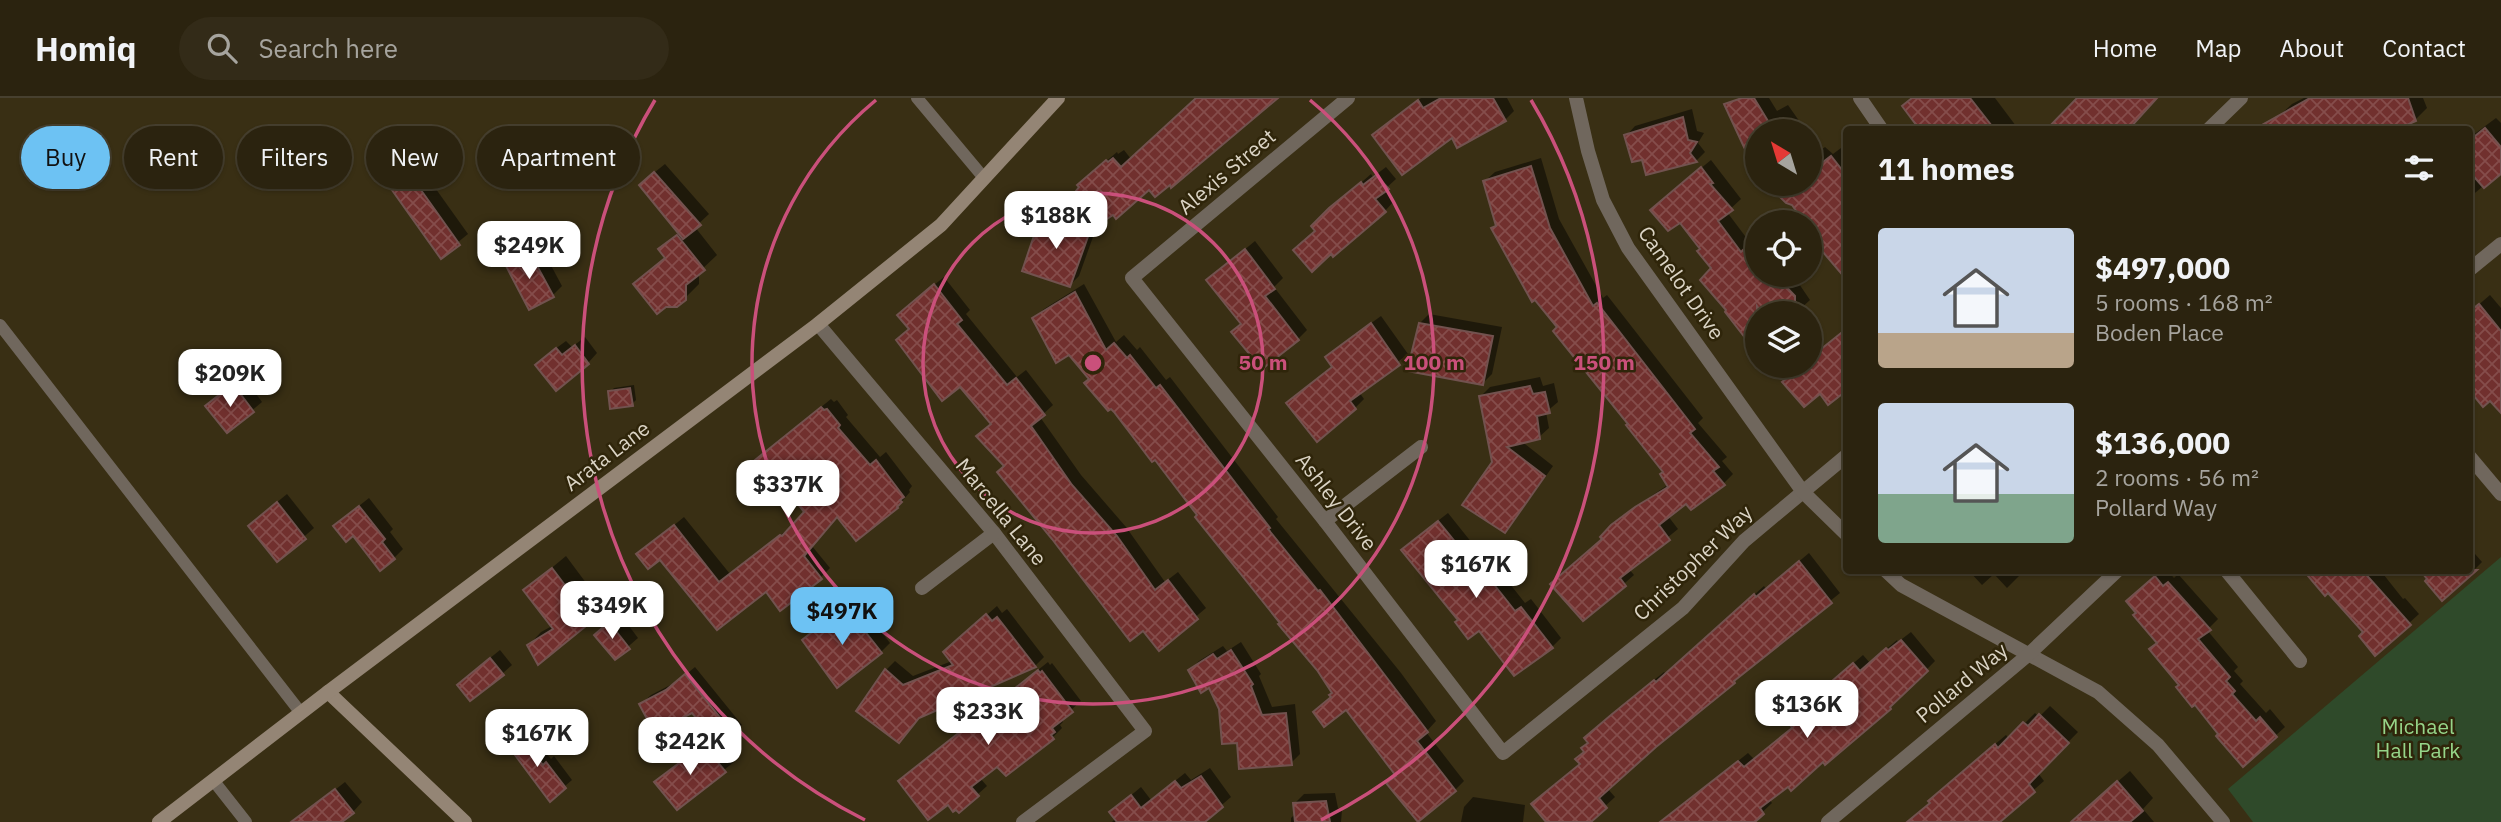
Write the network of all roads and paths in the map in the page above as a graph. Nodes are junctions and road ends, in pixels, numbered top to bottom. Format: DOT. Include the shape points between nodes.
graph roads {
  1 [pos="917,98"];
  2 [pos="1058,98"];
  3 [pos="1348,98"];
  4 [pos="1576,98"];
  5 [pos="1860,98"];
  6 [pos="2241,98"];
  7 [pos="1879,126"];
  8 [pos="2212,126"];
  9 [pos="985,178"];
  10 [pos="2501,244"];
  11 [pos="2473,267"];
  12 [pos="1132,278"];
  13 [pos="818,324"];
  14 [pos="0,325"];
  15 [pos="1421,447"];
  16 [pos="1843,459"];
  17 [pos="2473,461"];
  18 [pos="1803,492"];
  19 [pos="2501,494"];
  20 [pos="1325,521"];
  21 [pos="1843,531"];
  22 [pos="994,533"];
  23 [pos="1889,574"];
  24 [pos="2114,574"];
  25 [pos="2229,574"];
  26 [pos="922,588"];
  27 [pos="2028,655"];
  28 [pos="2300,661"];
  29 [pos="328,692"];
  30 [pos="301,713"];
  31 [pos="1503,753"];
  32 [pos="213,780"];
  33 [pos="159,822"];
  34 [pos="246,822"];
  35 [pos="465,822"];
  36 [pos="1023,822"];
  37 [pos="1828,822"];
  38 [pos="2223,822"];
  1 -- 9 [label="lane"];
  2 -- 9 [label="street, Arata Lane"];
  3 -- 12 [label="street, Alexis Street"];
  4 -- 18 [label="street, Camelot Drive" via="1604,200 1628,248"];
  5 -- 7 [label="street"];
  6 -- 8 [label="street"];
  9 -- 13 [label="street, Arata Lane" via="941,225"];
  10 -- 11 [label="street"];
  12 -- 20 [label="street, Ashley Drive"];
  13 -- 22 [label="street, Marcella Lane"];
  13 -- 29 [label="street, Arata Lane"];
  14 -- 30 [label="lane"];
  15 -- 20 [label="street"];
  16 -- 18 [label="street, Christopher Way"];
  17 -- 19 [label="street"];
  18 -- 21 [label="street, Camelot Drive"];
  18 -- 31 [label="street, Christopher Way" via="1744,541 1683,608"];
  20 -- 31 [label="street, Ashley Drive"];
  22 -- 26 [label="street"];
  22 -- 36 [label="street, Marcella Lane" via="1145,731"];
  23 -- 27 [label="street" via="1901,585"];
  24 -- 27 [label="street, Pollard Way"];
  25 -- 28 [label="street"];
  27 -- 37 [label="street, Pollard Way"];
  27 -- 38 [label="street" via="2098,692 2158,745"];
  29 -- 30 [label="street, Arata Lane"];
  29 -- 35 [label="street"];
  30 -- 32 [label="street, Arata Lane"];
  32 -- 33 [label="street, Arata Lane"];
  32 -- 34 [label="lane"];
}
